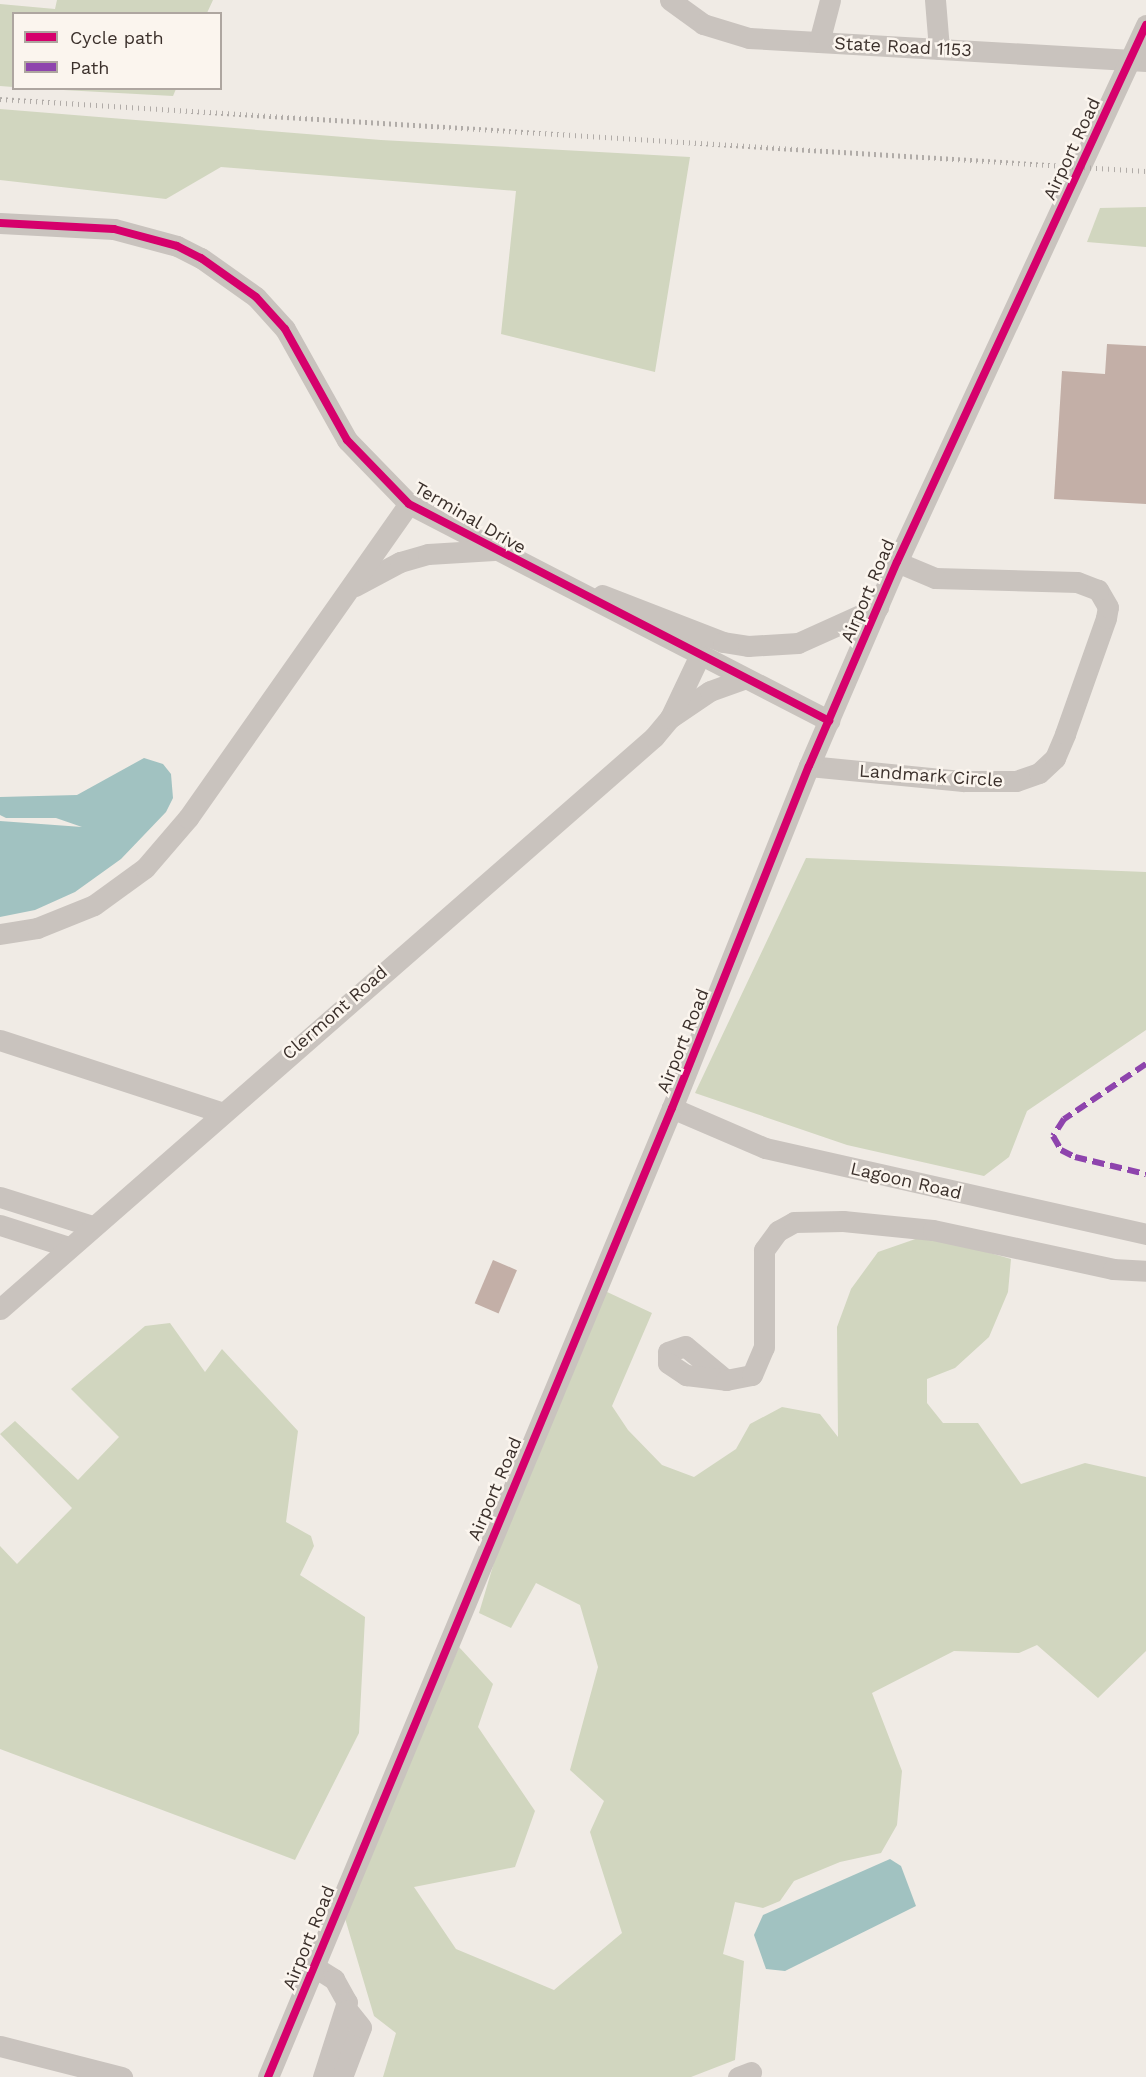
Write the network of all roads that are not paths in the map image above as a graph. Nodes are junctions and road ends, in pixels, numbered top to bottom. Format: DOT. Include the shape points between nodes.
graph roads {
  1 [pos="670,0"];
  2 [pos="830,0"];
  3 [pos="935,0"];
  4 [pos="1146,25"];
  5 [pos="819,42"];
  6 [pos="939,49"];
  7 [pos="1138,61"];
  8 [pos="0,223"];
  9 [pos="409,504"];
  10 [pos="494,550"];
  11 [pos="897,561"];
  12 [pos="355,586"];
  13 [pos="577,593"];
  14 [pos="878,607"];
  15 [pos="699,657"];
  16 [pos="743,679"];
  17 [pos="670,718"];
  18 [pos="829,721"];
  19 [pos="809,766"];
  20 [pos="0,934"];
  21 [pos="0,1040"];
  22 [pos="672,1108"];
  23 [pos="223,1113"];
  24 [pos="0,1197"];
  25 [pos="0,1225"];
  26 [pos="92,1226"];
  27 [pos="1146,1234"];
  28 [pos="69,1247"];
  29 [pos="1146,1271"];
  30 [pos="0,1309"];
  31 [pos="726,1380"];
  32 [pos="313,1966"];
  33 [pos="347,2010"];
  34 [pos="0,2046"];
  35 [pos="122,2077"];
  36 [pos="268,2077"];
  37 [pos="323,2077"];
  38 [pos="342,2077"];
  1 -- 5 [label="street, State Road 1153" via="703,24 749,38"];
  2 -- 5 [label="street"];
  3 -- 6 [label="street"];
  4 -- 7 [label="street, Airport Road"];
  5 -- 6 [label="street, State Road 1153"];
  6 -- 7 [label="street, State Road 1153"];
  7 -- 11 [label="street, Airport Road"];
  8 -- 9 [label="street, Terminal Drive" via="143,235 177,246 227,274 285,328 347,440"];
  9 -- 10 [label="street, Terminal Drive"];
  9 -- 12 [label="street, Terminal Drive"];
  10 -- 12 [label="street" via="428,554 400,562"];
  10 -- 13 [label="street, Terminal Drive"];
  11 -- 14 [label="street, Airport Road"];
  11 -- 19 [label="street, Landmark Circle" via="935,578 1077,582 1098,590 1108,607 1107,618 1055,758 1039,773 1016,781 963,781"];
  12 -- 20 [label="street, Terminal Drive" via="188,818 145,868 94,905 37,928"];
  13 -- 14 [label="street" via="609,595 704,634 748,646 798,643"];
  13 -- 15 [label="street, Terminal Drive"];
  14 -- 18 [label="street, Airport Road"];
  15 -- 16 [label="street, Terminal Drive"];
  15 -- 17 [label="street, Clermont Road"];
  16 -- 17 [label="street, Clermont Road" via="710,692"];
  16 -- 18 [label="street, Terminal Drive"];
  17 -- 23 [label="street, Clermont Road"];
  18 -- 19 [label="street, Airport Road"];
  19 -- 22 [label="street, Airport Road"];
  21 -- 23 [label="street"];
  22 -- 27 [label="street, Lagoon Road" via="765,1148"];
  22 -- 32 [label="street, Airport Road"];
  23 -- 26 [label="street, Clermont Road"];
  24 -- 26 [label="street"];
  25 -- 28 [label="street"];
  26 -- 28 [label="street, Clermont Road"];
  28 -- 30 [label="street, Clermont Road"];
  29 -- 31 [label="street" via="1113,1269 933,1230 843,1221 794,1222 778,1231 764,1250 761,1361 752,1375"];
  32 -- 33 [label="street" via="334,1979"];
  32 -- 36 [label="street, Airport Road"];
  33 -- 37 [label="street"];
  33 -- 38 [label="street" via="361,2027"];
  34 -- 35 [label="street"];
}
